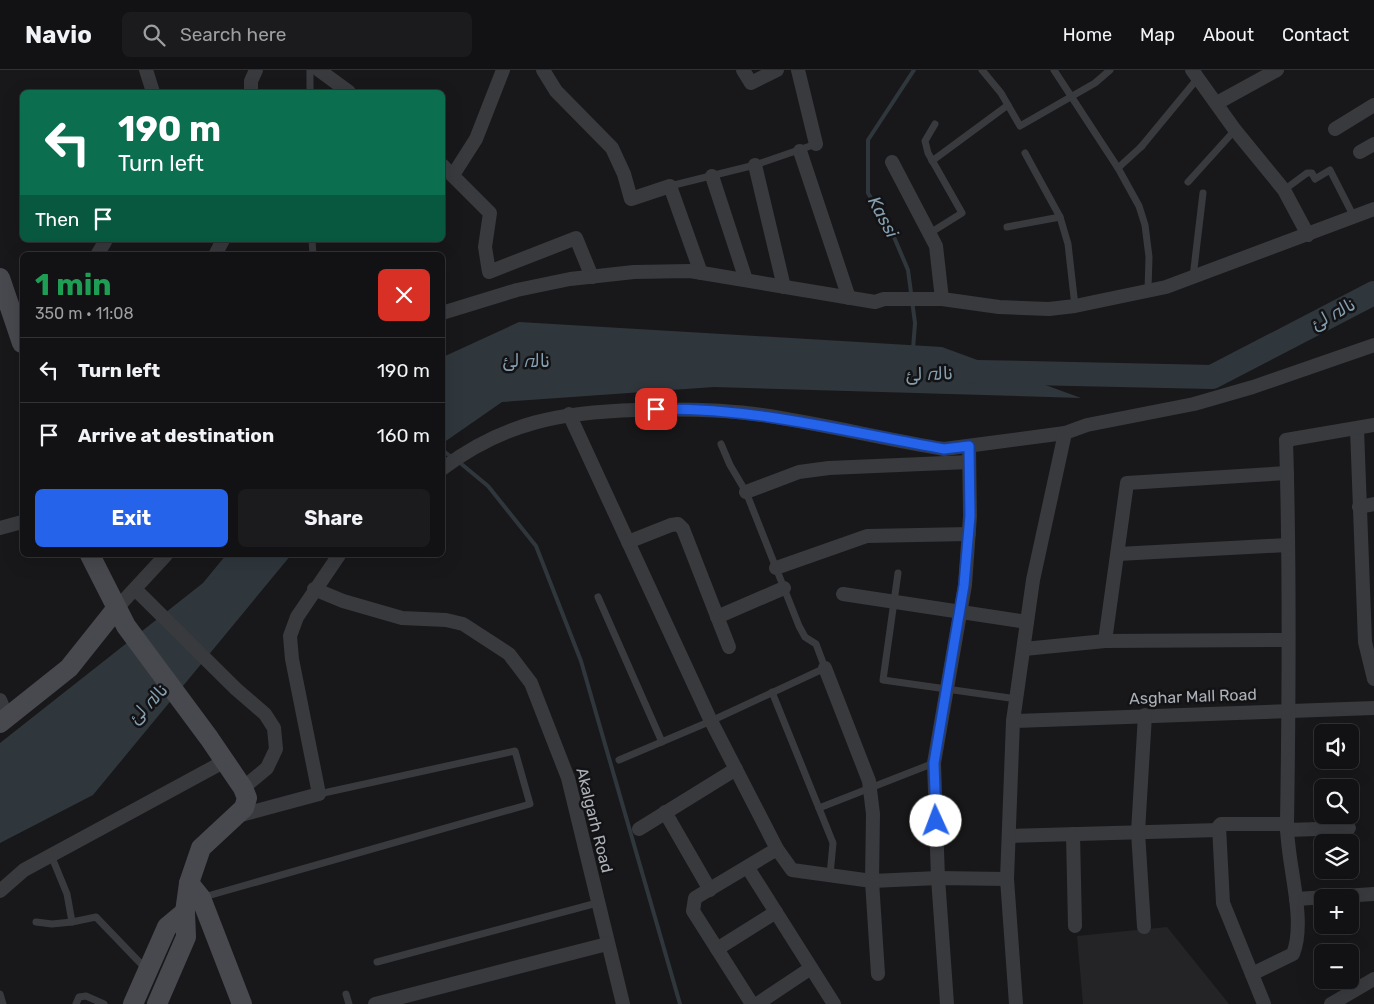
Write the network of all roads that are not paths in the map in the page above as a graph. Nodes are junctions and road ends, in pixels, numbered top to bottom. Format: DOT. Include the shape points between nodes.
graph roads {
  1 [pos="146,70"];
  2 [pos="256,70"];
  3 [pos="310,70"];
  4 [pos="319,70"];
  5 [pos="503,70"];
  6 [pos="543,70"];
  7 [pos="743,70"];
  8 [pos="777,70"];
  9 [pos="798,70"];
  10 [pos="982,70"];
  11 [pos="1054,70"];
  12 [pos="1110,70"];
  13 [pos="1277,70"];
  14 [pos="1195,74"];
  15 [pos="152,90"];
  16 [pos="251,90"];
  17 [pos="310,90"];
  18 [pos="346,90"];
  19 [pos="1070,96"];
  20 [pos="1217,103"];
  21 [pos="1008,105"];
  22 [pos="1374,105"];
  23 [pos="935,124"];
  24 [pos="1336,129"];
  25 [pos="1235,130"];
  26 [pos="816,144"];
  27 [pos="1374,144"];
  28 [pos="800,151"];
  29 [pos="1360,152"];
  30 [pos="1025,153"];
  31 [pos="932,161"];
  32 [pos="892,162"];
  33 [pos="755,165"];
  34 [pos="445,168"];
  35 [pos="1118,168"];
  36 [pos="453,175"];
  37 [pos="712,176"];
  38 [pos="1188,182"];
  39 [pos="670,186"];
  40 [pos="1284,190"];
  41 [pos="1204,193"];
  42 [pos="1374,208"];
  43 [pos="1060,217"];
  44 [pos="1354,218"];
  45 [pos="1007,227"];
  46 [pos="930,233"];
  47 [pos="1308,235"];
  48 [pos="701,272"];
  49 [pos="592,277"];
  50 [pos="1193,277"];
  51 [pos="0,278"];
  52 [pos="746,280"];
  53 [pos="784,287"];
  54 [pos="1148,290"];
  55 [pos="849,298"];
  56 [pos="942,299"];
  57 [pos="1075,306"];
  58 [pos="445,312"];
  59 [pos="20,337"];
  60 [pos="1374,346"];
  61 [pos="569,414"];
  62 [pos="1374,425"];
  63 [pos="1357,429"];
  64 [pos="1065,433"];
  65 [pos="721,444"];
  66 [pos="969,446"];
  67 [pos="969,462"];
  68 [pos="445,467"];
  69 [pos="1287,473"];
  70 [pos="746,492"];
  71 [pos="1374,504"];
  72 [pos="1359,507"];
  73 [pos="20,523"];
  74 [pos="0,528"];
  75 [pos="969,534"];
  76 [pos="628,542"];
  77 [pos="1287,545"];
  78 [pos="1118,554"];
  79 [pos="1367,556"];
  80 [pos="91,557"];
  81 [pos="164,557"];
  82 [pos="337,557"];
  83 [pos="776,568"];
  84 [pos="898,573"];
  85 [pos="314,588"];
  86 [pos="784,588"];
  87 [pos="136,590"];
  88 [pos="843,594"];
  89 [pos="598,597"];
  90 [pos="894,601"];
  91 [pos="960,611"];
  92 [pos="1369,611"];
  93 [pos="717,617"];
  94 [pos="121,618"];
  95 [pos="1027,622"];
  96 [pos="1105,640"];
  97 [pos="1288,640"];
  98 [pos="729,647"];
  99 [pos="1024,648"];
  100 [pos="825,668"];
  101 [pos="1374,679"];
  102 [pos="946,687"];
  103 [pos="772,692"];
  104 [pos="1017,699"];
  105 [pos="1374,708"];
  106 [pos="1288,710"];
  107 [pos="2,714"];
  108 [pos="1145,716"];
  109 [pos="711,721"];
  110 [pos="1013,721"];
  111 [pos="662,742"];
  112 [pos="619,760"];
  113 [pos="225,762"];
  114 [pos="934,763"];
  115 [pos="736,769"];
  116 [pos="243,788"];
  117 [pos="870,788"];
  118 [pos="319,794"];
  119 [pos="819,808"];
  120 [pos="665,812"];
  121 [pos="231,818"];
  122 [pos="1287,827"];
  123 [pos="1349,828"];
  124 [pos="639,829"];
  125 [pos="1219,830"];
  126 [pos="1138,832"];
  127 [pos="1073,834"];
  128 [pos="1009,836"];
  129 [pos="777,849"];
  130 [pos="51,855"];
  131 [pos="748,868"];
  132 [pos="830,875"];
  133 [pos="938,878"];
  134 [pos="1007,879"];
  135 [pos="872,881"];
  136 [pos="195,890"];
  137 [pos="710,890"];
  138 [pos="0,891"];
  139 [pos="1374,894"];
  140 [pos="1296,899"];
  141 [pos="597,903"];
  142 [pos="185,912"];
  143 [pos="776,912"];
  144 [pos="36,922"];
  145 [pos="72,922"];
  146 [pos="1075,926"];
  147 [pos="1144,927"];
  148 [pos="607,944"];
  149 [pos="717,949"];
  150 [pos="377,962"];
  151 [pos="811,968"];
  152 [pos="147,970"];
  153 [pos="878,974"];
  154 [pos="1252,974"];
  155 [pos="1374,979"];
  156 [pos="0,994"];
  157 [pos="346,994"];
  158 [pos="621,1003"];
  159 [pos="944,1003"];
  160 [pos="4,1004"];
  161 [pos="76,1004"];
  162 [pos="104,1004"];
  163 [pos="133,1004"];
  164 [pos="157,1004"];
  165 [pos="242,1004"];
  166 [pos="348,1004"];
  167 [pos="375,1004"];
  168 [pos="752,1004"];
  169 [pos="757,1004"];
  170 [pos="834,1004"];
  171 [pos="1016,1004"];
  172 [pos="1264,1004"];
  173 [pos="1331,1004"];
  1 -- 15 [label="street"];
  2 -- 16 [label="street"];
  3 -- 17 [label="lane"];
  4 -- 18 [label="street"];
  5 -- 36 [label="street" via="476,139"];
  6 -- 39 [label="street" via="556,91 612,148 631,199"];
  7 -- 8 [label="street" via="751,83"];
  9 -- 26 [label="street"];
  10 -- 21 [label="lane"];
  11 -- 19 [label="lane"];
  12 -- 19 [label="lane"];
  13 -- 20 [label="street"];
  14 -- 20 [label="street"];
  14 -- 35 [label="lane" via="1141,147"];
  19 -- 21 [label="lane" via="1020,126"];
  19 -- 35 [label="lane"];
  20 -- 25 [label="street"];
  21 -- 31 [label="lane"];
  22 -- 24 [label="street"];
  23 -- 31 [label="lane" via="925,141"];
  25 -- 38 [label="lane"];
  25 -- 40 [label="street"];
  26 -- 28 [label="lane"];
  27 -- 29 [label="street"];
  28 -- 33 [label="lane"];
  28 -- 55 [label="street"];
  30 -- 43 [label="lane"];
  31 -- 46 [label="lane" via="962,213"];
  32 -- 46 [label="street"];
  33 -- 37 [label="lane"];
  33 -- 53 [label="street"];
  34 -- 36 [label="street"];
  35 -- 54 [label="lane" via="1145,224"];
  36 -- 49 [label="street" via="490,213 485,247 489,272 576,238"];
  37 -- 39 [label="lane"];
  37 -- 52 [label="street"];
  39 -- 48 [label="street"];
  40 -- 44 [label="lane" via="1307,173 1312,173 1315,179 1330,170"];
  40 -- 47 [label="street"];
  41 -- 50 [label="lane"];
  42 -- 44 [label="street"];
  43 -- 45 [label="lane"];
  43 -- 57 [label="lane" via="1068,244"];
  44 -- 47 [label="street"];
  46 -- 56 [label="street" via="936,246"];
  47 -- 50 [label="street"];
  48 -- 49 [label="street" via="634,272"];
  48 -- 52 [label="street"];
  49 -- 58 [label="street" via="517,290"];
  50 -- 54 [label="street"];
  51 -- 59 [label="main road"];
  52 -- 53 [label="street"];
  53 -- 55 [label="street"];
  54 -- 57 [label="street"];
  55 -- 56 [label="street" via="875,302 884,299"];
  56 -- 57 [label="street" via="999,307 1050,309"];
  60 -- 64 [label="street" via="1253,388 1155,413 1087,424"];
  61 -- 66 [label="street" via="693,408 761,415 944,449"];
  61 -- 68 [label="street" via="538,420 494,437"];
  61 -- 76 [label="street"];
  62 -- 63 [label="street"];
  63 -- 69 [label="street" via="1286,440"];
  63 -- 72 [label="street"];
  64 -- 66 [label="street"];
  64 -- 95 [label="street"];
  65 -- 70 [label="lane"];
  66 -- 67 [label="street"];
  67 -- 70 [label="street" via="799,472"];
  67 -- 75 [label="street"];
  69 -- 77 [label="street"];
  69 -- 78 [label="street" via="1127,483"];
  70 -- 83 [label="lane"];
  71 -- 72 [label="street"];
  72 -- 79 [label="street"];
  73 -- 74 [label="street"];
  75 -- 83 [label="street" via="867,536"];
  75 -- 91 [label="street"];
  76 -- 93 [label="street" via="678,524 683,529"];
  76 -- 109 [label="street"];
  77 -- 78 [label="street"];
  77 -- 97 [label="street"];
  78 -- 96 [label="street"];
  79 -- 92 [label="street"];
  80 -- 94 [label="main road"];
  81 -- 87 [label="street"];
  82 -- 85 [label="street"];
  83 -- 86 [label="lane"];
  84 -- 90 [label="lane"];
  85 -- 118 [label="street" via="290,636"];
  85 -- 141 [label="street, Akalgarh Road" via="343,601 402,618 463,624 509,654 531,683 568,778"];
  86 -- 93 [label="street"];
  86 -- 100 [label="lane" via="799,626 805,637 816,644"];
  87 -- 94 [label="street"];
  87 -- 116 [label="street" via="265,714 274,728 276,749 267,768"];
  88 -- 90 [label="street"];
  89 -- 111 [label="lane"];
  90 -- 91 [label="street"];
  90 -- 102 [label="lane" via="883,680"];
  91 -- 95 [label="street"];
  91 -- 102 [label="street"];
  92 -- 101 [label="street" via="1365,642"];
  93 -- 98 [label="street"];
  94 -- 107 [label="main road" via="69,668"];
  94 -- 113 [label="main road"];
  95 -- 99 [label="street"];
  96 -- 97 [label="street"];
  96 -- 99 [label="street"];
  97 -- 106 [label="street"];
  99 -- 104 [label="street"];
  100 -- 103 [label="lane"];
  100 -- 117 [label="street"];
  102 -- 104 [label="lane"];
  102 -- 114 [label="street"];
  103 -- 109 [label="lane"];
  103 -- 119 [label="lane"];
  104 -- 110 [label="street"];
  105 -- 106 [label="street, Asghar Mall Road"];
  106 -- 108 [label="street, Asghar Mall Road"];
  106 -- 122 [label="street"];
  108 -- 110 [label="street, Asghar Mall Road"];
  108 -- 126 [label="street"];
  109 -- 111 [label="lane"];
  109 -- 115 [label="street"];
  110 -- 128 [label="street"];
  111 -- 112 [label="lane"];
  113 -- 116 [label="main road"];
  113 -- 130 [label="street"];
  114 -- 117 [label="lane"];
  114 -- 133 [label="street"];
  115 -- 120 [label="street"];
  115 -- 129 [label="street"];
  116 -- 121 [label="main road" via="247,798 244,808"];
  117 -- 119 [label="lane"];
  117 -- 135 [label="street"];
  118 -- 121 [label="street"];
  118 -- 136 [label="lane" via="515,751 530,804"];
  119 -- 132 [label="lane" via="833,842"];
  120 -- 124 [label="street"];
  120 -- 137 [label="street"];
  121 -- 136 [label="main road" via="201,848"];
  122 -- 123 [label="street"];
  122 -- 125 [label="street" via="1221,824"];
  122 -- 140 [label="street"];
  125 -- 126 [label="street"];
  125 -- 154 [label="street" via="1223,903"];
  126 -- 127 [label="street"];
  126 -- 147 [label="street"];
  127 -- 128 [label="street"];
  127 -- 146 [label="street"];
  128 -- 134 [label="street"];
  129 -- 131 [label="street"];
  129 -- 132 [label="street" via="792,870"];
  130 -- 138 [label="street" via="24,870"];
  130 -- 145 [label="lane" via="67,894"];
  131 -- 137 [label="street"];
  131 -- 143 [label="street"];
  132 -- 135 [label="street"];
  133 -- 134 [label="street"];
  133 -- 135 [label="street"];
  133 -- 159 [label="street"];
  134 -- 171 [label="street"];
  135 -- 153 [label="street"];
  136 -- 142 [label="main road"];
  136 -- 165 [label="main road"];
  137 -- 149 [label="street" via="695,898 693,911"];
  139 -- 140 [label="street"];
  140 -- 154 [label="street" via="1293,954"];
  141 -- 148 [label="street, Akalgarh Road"];
  141 -- 150 [label="lane"];
  142 -- 152 [label="main road" via="167,927"];
  142 -- 164 [label="main road" via="186,938"];
  143 -- 149 [label="street"];
  143 -- 151 [label="street"];
  144 -- 145 [label="lane"];
  145 -- 152 [label="lane" via="96,918"];
  148 -- 158 [label="street, Akalgarh Road"];
  148 -- 167 [label="street"];
  149 -- 168 [label="street"];
  151 -- 169 [label="street"];
  151 -- 170 [label="street"];
  152 -- 163 [label="main road"];
  154 -- 172 [label="street"];
  155 -- 173 [label="street"];
  156 -- 160 [label="lane"];
  157 -- 166 [label="lane"];
  161 -- 162 [label="lane" via="79,998 86,996"];
}
